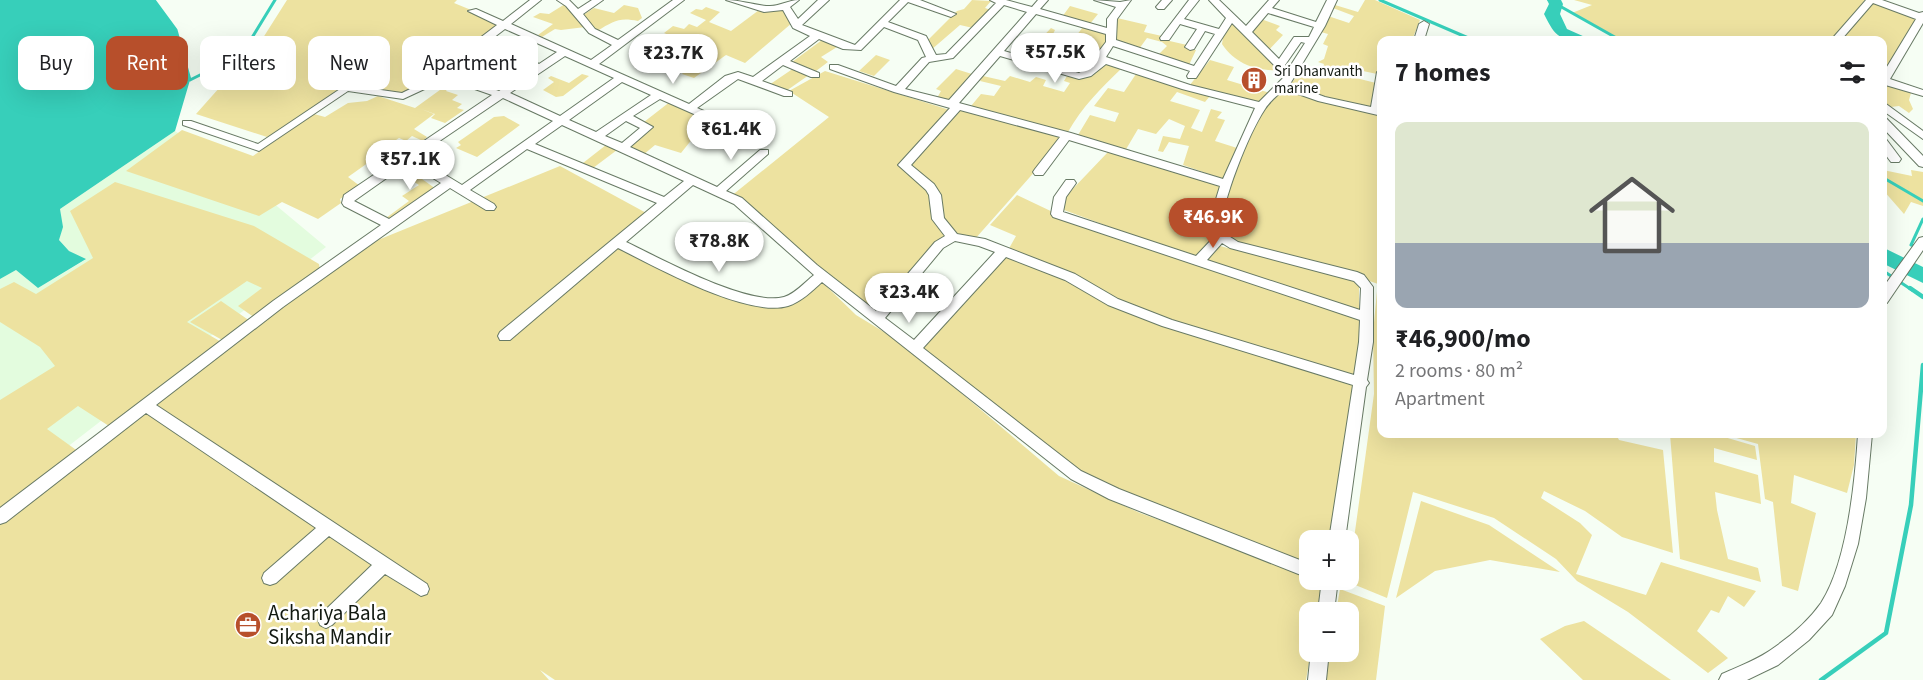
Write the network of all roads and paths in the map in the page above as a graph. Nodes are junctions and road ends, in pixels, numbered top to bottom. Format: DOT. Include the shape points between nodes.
graph roads {
  1 [pos="536,0"];
  2 [pos="562,0"];
  3 [pos="598,0"];
  4 [pos="679,0"];
  5 [pos="794,0"];
  6 [pos="824,0"];
  7 [pos="905,0"];
  8 [pos="911,0"];
  9 [pos="1043,0"];
  10 [pos="1099,0"];
  11 [pos="1194,0"];
  12 [pos="1214,0"];
  13 [pos="1274,0"];
  14 [pos="1332,0"];
  15 [pos="1872,0"];
  16 [pos="737,1"];
  17 [pos="998,1"];
  18 [pos="1123,3"];
  19 [pos="786,8"];
  20 [pos="1266,9"];
  21 [pos="473,11"];
  22 [pos="1035,11"];
  23 [pos="577,14"];
  24 [pos="951,14"];
  25 [pos="1922,17"];
  26 [pos="1230,18"];
  27 [pos="1179,21"];
  28 [pos="504,23"];
  29 [pos="882,23"];
  30 [pos="1425,24"];
  31 [pos="796,26"];
  32 [pos="1320,26"];
  33 [pos="1203,27"];
  34 [pos="1219,32"];
  35 [pos="1246,33"];
  36 [pos="818,36"];
  37 [pos="1420,36"];
  38 [pos="1840,36"];
  39 [pos="1110,37"];
  40 [pos="1166,38"];
  41 [pos="1312,40"];
  42 [pos="620,45"];
  43 [pos="1190,47"];
  44 [pos="998,52"];
  45 [pos="565,53"];
  46 [pos="932,58"];
  47 [pos="1104,60"];
  48 [pos="784,62"];
  49 [pos="592,64"];
  50 [pos="1280,64"];
  51 [pos="834,67"];
  52 [pos="540,69"];
  53 [pos="1196,70"];
  54 [pos="1887,74"];
  55 [pos="814,75"];
  56 [pos="622,77"];
  57 [pos="1286,80"];
  58 [pos="756,81"];
  59 [pos="1887,81"];
  60 [pos="1186,87"];
  61 [pos="898,90"];
  62 [pos="1923,93"];
  63 [pos="502,94"];
  64 [pos="660,94"];
  65 [pos="788,94"];
  66 [pos="954,106"];
  67 [pos="1261,106"];
  68 [pos="690,108"];
  69 [pos="1887,108"];
  70 [pos="1377,113"];
  71 [pos="626,117"];
  72 [pos="1887,120"];
  73 [pos="1903,120"];
  74 [pos="562,121"];
  75 [pos="187,123"];
  76 [pos="1887,125"];
  77 [pos="743,132"];
  78 [pos="1067,135"];
  79 [pos="1923,136"];
  80 [pos="595,137"];
  81 [pos="527,145"];
  82 [pos="1887,148"];
  83 [pos="622,149"];
  84 [pos="764,152"];
  85 [pos="407,157"];
  86 [pos="1895,159"];
  87 [pos="1923,163"];
  88 [pos="1039,172"];
  89 [pos="691,181"];
  90 [pos="450,182"];
  91 [pos="1070,183"];
  92 [pos="1226,184"];
  93 [pos="462,190"];
  94 [pos="718,192"];
  95 [pos="666,202"];
  96 [pos="490,207"];
  97 [pos="387,226"];
  98 [pos="953,237"];
  99 [pos="1220,238"];
  100 [pos="1923,241"];
  101 [pos="618,243"];
  102 [pos="1004,251"];
  103 [pos="1199,261"];
  104 [pos="822,275"];
  105 [pos="1887,294"];
  106 [pos="1359,315"];
  107 [pos="877,319"];
  108 [pos="505,336"];
  109 [pos="915,348"];
  110 [pos="1362,383"];
  111 [pos="144,405"];
  112 [pos="1865,438"];
  113 [pos="0,517"];
  114 [pos="328,527"];
  115 [pos="1338,530"];
  116 [pos="384,564"];
  117 [pos="1299,568"];
  118 [pos="270,578"];
  119 [pos="421,589"];
  120 [pos="326,620"];
  121 [pos="1319,662"];
  122 [pos="1317,680"];
  123 [pos="1728,680"];
  1 -- 28 [label="street"];
  2 -- 23 [label="street"];
  3 -- 23 [label="street"];
  4 -- 42 [label="street"];
  5 -- 19 [label="street"];
  6 -- 31 [label="street"];
  7 -- 29 [label="street"];
  8 -- 24 [label="street"];
  9 -- 22 [label="street"];
  10 -- 18 [label="street"];
  11 -- 27 [label="street"];
  12 -- 26 [label="street"];
  13 -- 20 [label="street"];
  14 -- 32 [label="street"];
  15 -- 25 [label="street"];
  15 -- 38 [label="street"];
  16 -- 19 [label="street" via="769,10"];
  17 -- 22 [label="street"];
  17 -- 46 [label="street" via="949,56"];
  18 -- 39 [label="street" via="1112,19"];
  19 -- 31 [label="street"];
  20 -- 32 [label="street"];
  20 -- 35 [label="street"];
  21 -- 28 [label="street"];
  22 -- 39 [label="street"];
  22 -- 44 [label="street"];
  23 -- 42 [label="street" via="599,36"];
  25 -- 54 [label="street"];
  26 -- 34 [label="street"];
  26 -- 35 [label="street"];
  27 -- 33 [label="street"];
  27 -- 40 [label="street"];
  28 -- 45 [label="street"];
  28 -- 52 [label="street" via="477,48 512,54"];
  29 -- 36 [label="street" via="857,48"];
  29 -- 46 [label="street" via="922,38"];
  30 -- 37 [label="street"];
  31 -- 36 [label="street"];
  32 -- 41 [label="street"];
  33 -- 34 [label="street"];
  33 -- 43 [label="street"];
  34 -- 53 [label="street"];
  35 -- 50 [label="street"];
  36 -- 48 [label="street"];
  39 -- 47 [label="street" via="1101,55"];
  39 -- 53 [label="street"];
  41 -- 50 [label="street" via="1298,39"];
  41 -- 57 [label="street"];
  42 -- 49 [label="street"];
  44 -- 47 [label="street" via="1079,76"];
  44 -- 66 [label="street"];
  45 -- 49 [label="street"];
  45 -- 52 [label="street"];
  46 -- 61 [label="street"];
  47 -- 60 [label="street"];
  48 -- 55 [label="street"];
  48 -- 58 [label="street"];
  49 -- 56 [label="street"];
  50 -- 57 [label="street"];
  51 -- 61 [label="street"];
  52 -- 63 [label="street"];
  53 -- 60 [label="street"];
  56 -- 64 [label="street"];
  56 -- 74 [label="street"];
  57 -- 67 [label="street"];
  57 -- 70 [label="street" via="1322,99"];
  58 -- 65 [label="street"];
  58 -- 68 [label="street" via="735,75"];
  59 -- 62 [label="street"];
  60 -- 67 [label="street"];
  61 -- 66 [label="street"];
  63 -- 74 [label="street"];
  63 -- 75 [label="street" via="445,75 403,96 346,88 259,147"];
  63 -- 85 [label="street"];
  64 -- 68 [label="street"];
  64 -- 71 [label="street"];
  66 -- 78 [label="street"];
  66 -- 98 [label="street" via="903,165 930,186 938,201 938,219"];
  67 -- 92 [label="street"];
  68 -- 77 [label="street"];
  69 -- 73 [label="street"];
  71 -- 80 [label="street"];
  71 -- 83 [label="street" via="647,127"];
  72 -- 73 [label="street"];
  73 -- 79 [label="street"];
  74 -- 80 [label="street"];
  74 -- 81 [label="street"];
  76 -- 87 [label="street"];
  78 -- 88 [label="street"];
  78 -- 92 [label="street"];
  80 -- 83 [label="street"];
  81 -- 93 [label="street"];
  81 -- 95 [label="street"];
  82 -- 86 [label="street"];
  83 -- 89 [label="street"];
  84 -- 94 [label="street"];
  85 -- 90 [label="street"];
  85 -- 97 [label="street" via="350,195 347,201"];
  89 -- 94 [label="street"];
  89 -- 95 [label="street"];
  90 -- 93 [label="street"];
  90 -- 97 [label="street"];
  91 -- 103 [label="street" via="1059,197 1057,214"];
  92 -- 99 [label="street" via="1213,228"];
  93 -- 96 [label="street"];
  94 -- 104 [label="street" via="738,201"];
  95 -- 101 [label="street"];
  97 -- 111 [label="street"];
  98 -- 102 [label="street"];
  98 -- 107 [label="street" via="939,245"];
  99 -- 103 [label="street"];
  99 -- 110 [label="street" via="1363,281 1367,299"];
  100 -- 105 [label="street"];
  101 -- 104 [label="street" via="697,282 767,303 788,301"];
  101 -- 108 [label="street"];
  102 -- 109 [label="street"];
  102 -- 110 [label="street" via="1167,323"];
  103 -- 106 [label="street"];
  104 -- 107 [label="street"];
  107 -- 109 [label="street"];
  109 -- 117 [label="street" via="1076,475"];
  110 -- 115 [label="street"];
  111 -- 113 [label="street"];
  111 -- 114 [label="street"];
  112 -- 123 [label="street" via="1851,536 1829,604 1784,651"];
  114 -- 116 [label="street"];
  114 -- 118 [label="street"];
  116 -- 119 [label="street"];
  116 -- 120 [label="street"];
  121 -- 122 [label="street"];
}
